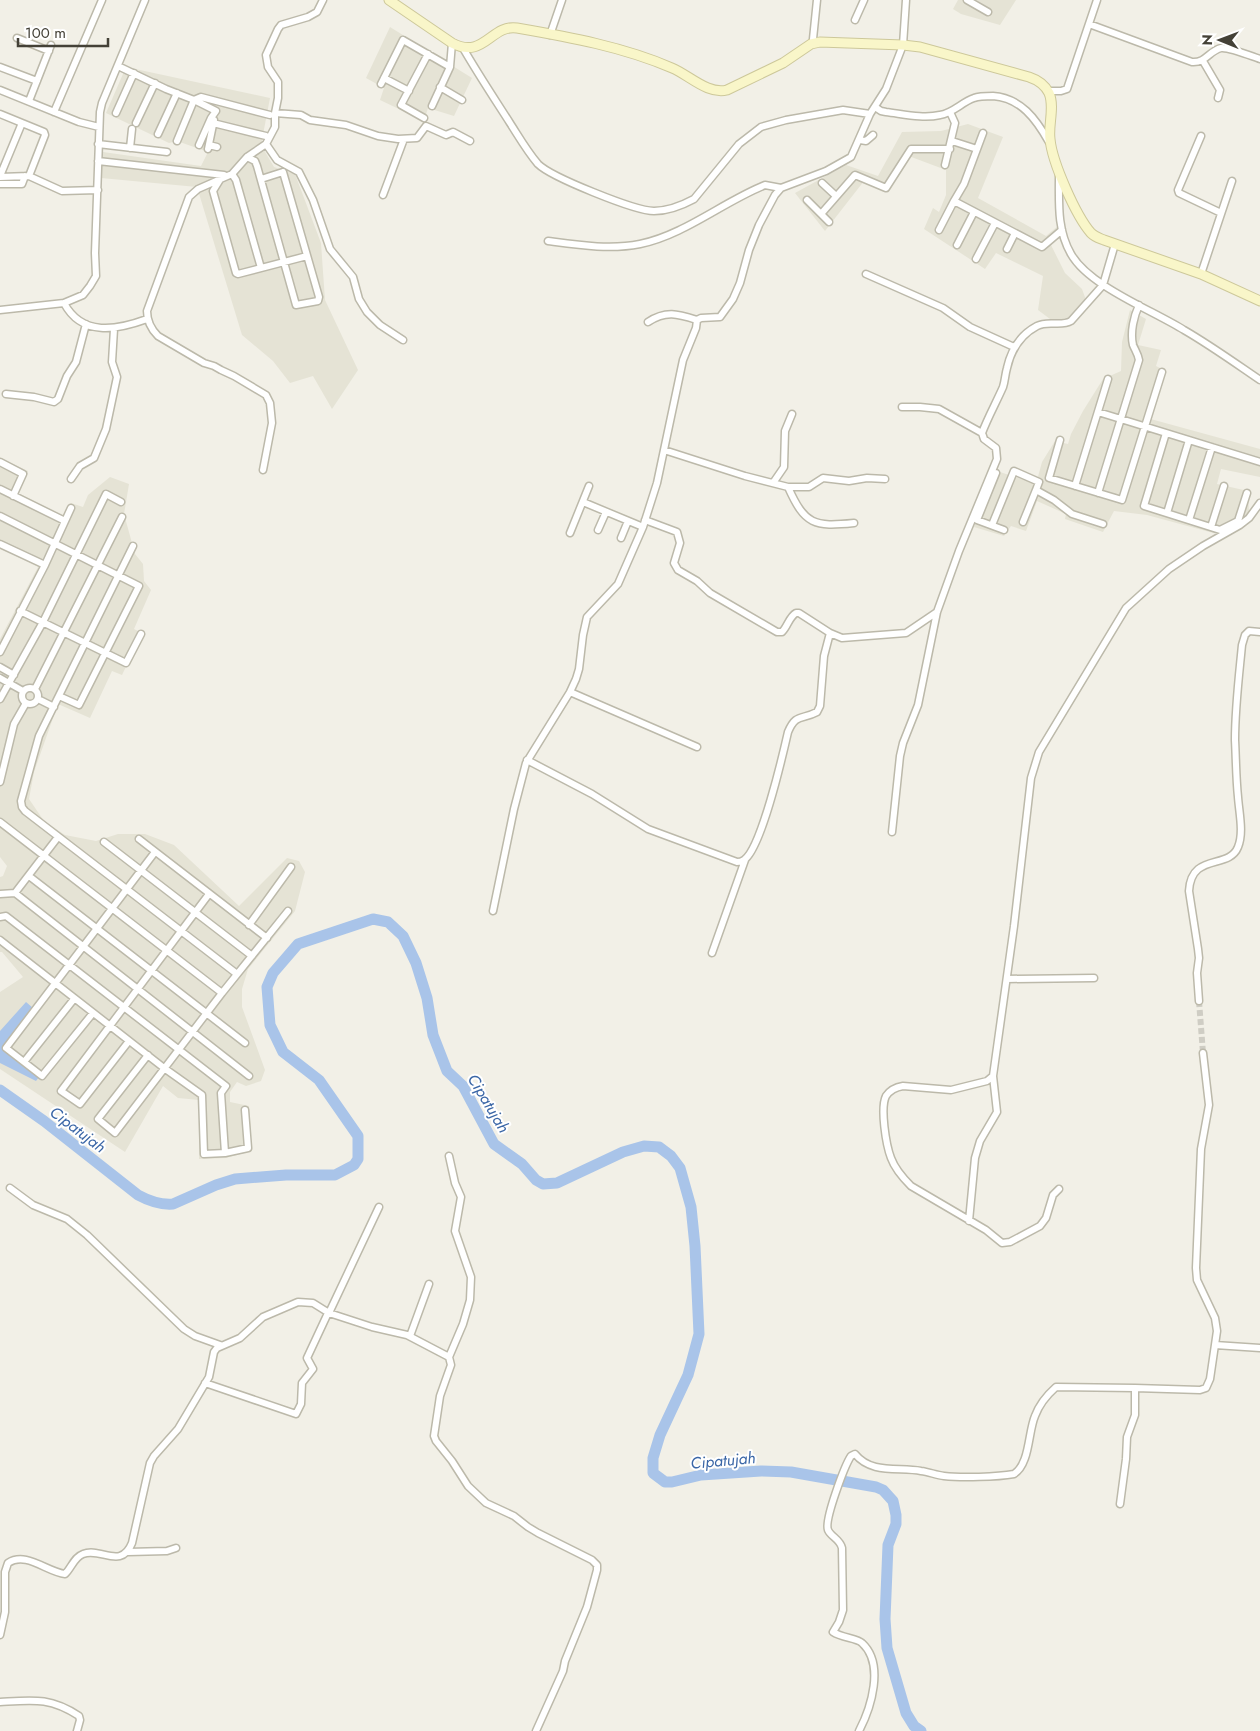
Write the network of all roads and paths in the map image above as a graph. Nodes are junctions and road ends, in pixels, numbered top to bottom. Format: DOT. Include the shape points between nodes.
graph roads {
  1 [pos="102,0"];
  2 [pos="145,0"];
  3 [pos="323,0"];
  4 [pos="389,0"];
  5 [pos="562,0"];
  6 [pos="818,0"];
  7 [pos="864,0"];
  8 [pos="906,0"];
  9 [pos="967,0"];
  10 [pos="1097,0"];
  11 [pos="988,12"];
  12 [pos="855,20"];
  13 [pos="1089,24"];
  14 [pos="550,35"];
  15 [pos="17,38"];
  16 [pos="452,43"];
  17 [pos="814,43"];
  18 [pos="903,45"];
  19 [pos="463,48"];
  20 [pos="428,54"];
  21 [pos="1260,59"];
  22 [pos="1203,61"];
  23 [pos="118,66"];
  24 [pos="0,67"];
  25 [pos="450,67"];
  26 [pos="134,73"];
  27 [pos="37,81"];
  28 [pos="155,83"];
  29 [pos="440,87"];
  30 [pos="0,90"];
  31 [pos="408,91"];
  32 [pos="1048,91"];
  33 [pos="178,93"];
  34 [pos="1218,98"];
  35 [pos="194,100"];
  36 [pos="462,100"];
  37 [pos="29,101"];
  38 [pos="218,102"];
  39 [pos="432,106"];
  40 [pos="874,107"];
  41 [pos="216,111"];
  42 [pos="54,112"];
  43 [pos="950,112"];
  44 [pos="116,113"];
  45 [pos="0,114"];
  46 [pos="273,114"];
  47 [pos="870,114"];
  48 [pos="424,118"];
  49 [pos="213,122"];
  50 [pos="22,123"];
  51 [pos="99,127"];
  52 [pos="158,134"];
  53 [pos="983,134"];
  54 [pos="873,135"];
  55 [pos="266,136"];
  56 [pos="1201,136"];
  57 [pos="404,139"];
  58 [pos="860,140"];
  59 [pos="177,141"];
  60 [pos="470,141"];
  61 [pos="952,141"];
  62 [pos="98,144"];
  63 [pos="266,144"];
  64 [pos="199,145"];
  65 [pos="1050,146"];
  66 [pos="217,147"];
  67 [pos="130,148"];
  68 [pos="950,149"];
  69 [pos="977,149"];
  70 [pos="167,152"];
  71 [pos="247,157"];
  72 [pos="98,161"];
  73 [pos="945,165"];
  74 [pos="1059,173"];
  75 [pos="27,176"];
  76 [pos="227,176"];
  77 [pos="0,177"];
  78 [pos="260,179"];
  79 [pos="15,180"];
  80 [pos="1232,181"];
  81 [pos="822,183"];
  82 [pos="0,184"];
  83 [pos="781,188"];
  84 [pos="98,190"];
  85 [pos="383,195"];
  86 [pos="836,196"];
  87 [pos="807,200"];
  88 [pos="954,202"];
  89 [pos="974,212"];
  90 [pos="1221,213"];
  91 [pos="821,214"];
  92 [pos="830,222"];
  93 [pos="995,223"];
  94 [pos="939,230"];
  95 [pos="1062,230"];
  96 [pos="1015,233"];
  97 [pos="548,241"];
  98 [pos="1116,244"];
  99 [pos="957,245"];
  100 [pos="1007,249"];
  101 [pos="307,256"];
  102 [pos="976,259"];
  103 [pos="284,262"];
  104 [pos="261,268"];
  105 [pos="866,274"];
  106 [pos="1201,274"];
  107 [pos="1103,285"];
  108 [pos="1260,301"];
  109 [pos="64,303"];
  110 [pos="1141,306"];
  111 [pos="0,310"];
  112 [pos="147,319"];
  113 [pos="697,320"];
  114 [pos="648,322"];
  115 [pos="86,324"];
  116 [pos="114,329"];
  117 [pos="403,340"];
  118 [pos="1014,347"];
  119 [pos="1162,372"];
  120 [pos="1108,379"];
  121 [pos="1260,380"];
  122 [pos="6,394"];
  123 [pos="902,407"];
  124 [pos="1098,412"];
  125 [pos="792,414"];
  126 [pos="1121,419"];
  127 [pos="1144,426"];
  128 [pos="982,433"];
  129 [pos="1166,433"];
  130 [pos="1060,440"];
  131 [pos="1189,440"];
  132 [pos="1212,447"];
  133 [pos="664,450"];
  134 [pos="0,462"];
  135 [pos="1260,462"];
  136 [pos="999,466"];
  137 [pos="263,470"];
  138 [pos="1049,478"];
  139 [pos="71,479"];
  140 [pos="885,479"];
  141 [pos="1039,482"];
  142 [pos="773,483"];
  143 [pos="589,486"];
  144 [pos="1075,486"];
  145 [pos="1224,486"];
  146 [pos="788,487"];
  147 [pos="0,489"];
  148 [pos="1036,490"];
  149 [pos="1247,492"];
  150 [pos="1098,493"];
  151 [pos="13,496"];
  152 [pos="121,502"];
  153 [pos="583,502"];
  154 [pos="1260,503"];
  155 [pos="71,508"];
  156 [pos="606,512"];
  157 [pos="1167,513"];
  158 [pos="0,516"];
  159 [pos="122,517"];
  160 [pos="1189,520"];
  161 [pos="66,521"];
  162 [pos="628,521"];
  163 [pos="1023,522"];
  164 [pos="854,523"];
  165 [pos="644,524"];
  166 [pos="1103,524"];
  167 [pos="992,525"];
  168 [pos="1212,527"];
  169 [pos="598,530"];
  170 [pos="1004,530"];
  171 [pos="570,533"];
  172 [pos="621,538"];
  173 [pos="55,543"];
  174 [pos="0,544"];
  175 [pos="133,546"];
  176 [pos="77,554"];
  177 [pos="45,565"];
  178 [pos="98,565"];
  179 [pos="118,575"];
  180 [pos="20,611"];
  181 [pos="937,612"];
  182 [pos="43,622"];
  183 [pos="62,632"];
  184 [pos="1260,632"];
  185 [pos="830,633"];
  186 [pos="141,634"];
  187 [pos="84,642"];
  188 [pos="0,652"];
  189 [pos="105,653"];
  190 [pos="0,667"];
  191 [pos="14,675"];
  192 [pos="0,678"];
  193 [pos="9,684"];
  194 [pos="35,689"];
  195 [pos="23,691"];
  196 [pos="570,692"];
  197 [pos="59,696"];
  198 [pos="0,699"];
  199 [pos="38,699"];
  200 [pos="26,703"];
  201 [pos="54,707"];
  202 [pos="697,747"];
  203 [pos="527,760"];
  204 [pos="2,763"];
  205 [pos="0,782"];
  206 [pos="0,822"];
  207 [pos="892,832"];
  208 [pos="58,837"];
  209 [pos="139,839"];
  210 [pos="104,842"];
  211 [pos="155,852"];
  212 [pos="44,856"];
  213 [pos="745,860"];
  214 [pos="291,867"];
  215 [pos="141,870"];
  216 [pos="29,876"];
  217 [pos="126,889"];
  218 [pos="15,893"];
  219 [pos="0,894"];
  220 [pos="209,894"];
  221 [pos="112,909"];
  222 [pos="288,911"];
  223 [pos="195,912"];
  224 [pos="493,912"];
  225 [pos="0,917"];
  226 [pos="250,925"];
  227 [pos="97,928"];
  228 [pos="181,931"];
  229 [pos="267,938"];
  230 [pos="0,940"];
  231 [pos="84,946"];
  232 [pos="166,951"];
  233 [pos="712,953"];
  234 [pos="252,956"];
  235 [pos="69,965"];
  236 [pos="152,970"];
  237 [pos="237,974"];
  238 [pos="1094,978"];
  239 [pos="1007,979"];
  240 [pos="55,984"];
  241 [pos="139,988"];
  242 [pos="222,993"];
  243 [pos="74,999"];
  244 [pos="1199,1001"];
  245 [pos="125,1008"];
  246 [pos="207,1012"];
  247 [pos="93,1013"];
  248 [pos="111,1027"];
  249 [pos="193,1031"];
  250 [pos="129,1041"];
  251 [pos="245,1043"];
  252 [pos="179,1049"];
  253 [pos="1203,1053"];
  254 [pos="148,1056"];
  255 [pos="24,1062"];
  256 [pos="164,1068"];
  257 [pos="249,1076"];
  258 [pos="993,1076"];
  259 [pos="245,1110"];
  260 [pos="225,1152"];
  261 [pos="449,1156"];
  262 [pos="10,1188"];
  263 [pos="1059,1189"];
  264 [pos="379,1207"];
  265 [pos="969,1221"];
  266 [pos="429,1284"];
  267 [pos="329,1313"];
  268 [pos="410,1336"];
  269 [pos="220,1345"];
  270 [pos="1215,1345"];
  271 [pos="1260,1348"];
  272 [pos="449,1357"];
  273 [pos="205,1383"];
  274 [pos="1135,1388"];
  275 [pos="1120,1504"];
  276 [pos="176,1548"];
  277 [pos="128,1552"];
  278 [pos="0,1635"];
  279 [pos="0,1702"];
  280 [pos="77,1731"];
  281 [pos="536,1731"];
  282 [pos="859,1731"];
  1 -- 42 [label="street"];
  2 -- 23 [label="street"];
  3 -- 46 [label="street" via="317,12 281,25 266,55 266,62 278,82"];
  4 -- 16 [label="street"];
  5 -- 14 [label="street"];
  6 -- 17 [label="street"];
  7 -- 12 [label="street"];
  8 -- 18 [label="street"];
  9 -- 11 [label="street"];
  10 -- 13 [label="street"];
  13 -- 22 [label="street" via="1192,62"];
  13 -- 32 [label="street" via="1067,89"];
  14 -- 17 [label="street" via="598,44 649,59 711,89 723,91 774,68"];
  14 -- 19 [label="street" via="508,28 484,44"];
  15 -- 27 [label="street" via="50,48"];
  16 -- 19 [label="street"];
  16 -- 25 [label="street"];
  17 -- 18 [label="street"];
  18 -- 32 [label="street" via="1029,77"];
  18 -- 40 [label="street" via="886,89"];
  19 -- 47 [label="street" via="523,145 539,165 550,173 641,209 663,210 694,199 739,144 761,127 843,110"];
  20 -- 25 [label="street"];
  20 -- 31 [label="street"];
  20 -- 31 [label="street" via="403,40 382,81"];
  21 -- 22 [label="street" via="1223,48"];
  22 -- 34 [label="street" via="1220,90"];
  23 -- 26 [label="street"];
  23 -- 51 [label="street" via="102,103"];
  24 -- 27 [label="street"];
  25 -- 29 [label="street"];
  26 -- 28 [label="street"];
  26 -- 44 [label="street"];
  27 -- 37 [label="street"];
  28 -- 33 [label="street"];
  28 -- 67 [label="street" via="134,126"];
  29 -- 36 [label="street"];
  29 -- 39 [label="street"];
  30 -- 37 [label="street"];
  31 -- 48 [label="street" via="401,105"];
  32 -- 65 [label="street" via="1051,104"];
  33 -- 35 [label="street"];
  33 -- 52 [label="street"];
  35 -- 38 [label="street" via="201,97"];
  35 -- 41 [label="street"];
  35 -- 59 [label="street"];
  37 -- 42 [label="street"];
  38 -- 41 [label="street"];
  38 -- 46 [label="street"];
  40 -- 43 [label="street" via="886,112 925,116"];
  40 -- 47 [label="street"];
  41 -- 49 [label="street"];
  41 -- 64 [label="street"];
  42 -- 51 [label="street"];
  43 -- 61 [label="street" via="956,123"];
  43 -- 65 [label="street" via="979,96 1012,100 1036,121"];
  45 -- 50 [label="street"];
  46 -- 57 [label="street" via="301,115 378,136"];
  46 -- 63 [label="street" via="275,127"];
  47 -- 58 [label="street"];
  49 -- 55 [label="street"];
  49 -- 66 [label="street" via="208,147"];
  50 -- 75 [label="street" via="45,134"];
  50 -- 77 [label="street"];
  51 -- 62 [label="street"];
  53 -- 69 [label="street"];
  54 -- 58 [label="street" via="866,141"];
  56 -- 90 [label="street" via="1178,190"];
  57 -- 60 [label="street" via="417,138 426,126 446,135 453,132"];
  57 -- 85 [label="street"];
  58 -- 83 [label="street" via="848,160"];
  61 -- 68 [label="street"];
  61 -- 69 [label="street"];
  62 -- 67 [label="street"];
  62 -- 72 [label="street"];
  63 -- 71 [label="street"];
  63 -- 117 [label="street" via="277,160 299,172 330,249 353,277 359,299 367,312"];
  65 -- 74 [label="street"];
  67 -- 70 [label="street"];
  68 -- 73 [label="street"];
  68 -- 86 [label="street" via="911,149 886,188 855,175"];
  69 -- 88 [label="street"];
  71 -- 76 [label="street"];
  71 -- 78 [label="street" via="256,161"];
  72 -- 76 [label="street"];
  72 -- 84 [label="street"];
  74 -- 95 [label="street"];
  74 -- 98 [label="street" via="1087,227 1097,238"];
  75 -- 79 [label="street"];
  75 -- 84 [label="street" via="62,191"];
  76 -- 104 [label="street" via="236,180"];
  76 -- 104 [label="street" via="214,191 236,273"];
  76 -- 112 [label="street" via="198,189 189,197 147,311"];
  77 -- 79 [label="street"];
  78 -- 101 [label="street" via="283,172"];
  78 -- 103 [label="street"];
  79 -- 82 [label="street"];
  80 -- 90 [label="street"];
  81 -- 86 [label="street"];
  83 -- 97 [label="street" via="764,185 666,235 640,244 609,246"];
  83 -- 113 [label="street" via="759,225 732,299 720,316"];
  84 -- 109 [label="street" via="96,276 83,295"];
  86 -- 91 [label="street"];
  87 -- 91 [label="street"];
  88 -- 89 [label="street"];
  88 -- 94 [label="street"];
  89 -- 93 [label="street"];
  89 -- 99 [label="street"];
  90 -- 106 [label="street"];
  91 -- 92 [label="street"];
  93 -- 96 [label="street"];
  93 -- 102 [label="street"];
  95 -- 96 [label="street" via="1042,247"];
  95 -- 107 [label="street" via="1076,261"];
  96 -- 100 [label="street"];
  98 -- 106 [label="street"];
  98 -- 107 [label="street"];
  101 -- 103 [label="street"];
  101 -- 103 [label="street" via="318,301 296,305"];
  103 -- 104 [label="street"];
  105 -- 118 [label="street" via="921,297 970,327"];
  106 -- 108 [label="street"];
  107 -- 110 [label="street"];
  107 -- 118 [label="street" via="1071,321 1037,326"];
  109 -- 111 [label="street"];
  109 -- 115 [label="street" via="69,312"];
  110 -- 121 [label="street"];
  110 -- 126 [label="street" via="1133,323 1132,338 1139,360"];
  112 -- 116 [label="street"];
  112 -- 137 [label="street" via="158,336 266,395 272,423"];
  113 -- 114 [label="street" via="672,313 656,316"];
  113 -- 133 [label="street" via="683,360"];
  115 -- 116 [label="street"];
  115 -- 122 [label="street" via="76,362 58,399 50,402"];
  116 -- 139 [label="street" via="112,362 116,377 106,429 94,458 80,466"];
  118 -- 128 [label="street" via="1004,385"];
  119 -- 127 [label="street"];
  120 -- 124 [label="street"];
  123 -- 128 [label="street" via="939,409"];
  124 -- 126 [label="street"];
  124 -- 144 [label="street"];
  125 -- 142 [label="street" via="785,431 784,467"];
  126 -- 127 [label="street"];
  126 -- 150 [label="street"];
  127 -- 129 [label="street"];
  127 -- 150 [label="street" via="1122,500"];
  128 -- 181 [label="street" via="984,439 996,448 997,459"];
  129 -- 131 [label="street"];
  129 -- 157 [label="street" via="1144,506"];
  130 -- 138 [label="street"];
  131 -- 132 [label="street"];
  131 -- 157 [label="street"];
  132 -- 135 [label="street"];
  132 -- 160 [label="street"];
  133 -- 142 [label="street"];
  133 -- 165 [label="street"];
  134 -- 151 [label="street" via="22,474"];
  136 -- 167 [label="street" via="977,520"];
  138 -- 141 [label="street"];
  138 -- 144 [label="street"];
  140 -- 146 [label="street" via="849,481 823,478 809,487"];
  141 -- 148 [label="street"];
  141 -- 167 [label="street" via="1014,471"];
  142 -- 146 [label="street"];
  143 -- 153 [label="street"];
  144 -- 150 [label="street"];
  145 -- 168 [label="street"];
  146 -- 164 [label="street" via="798,509 813,522 828,525"];
  147 -- 151 [label="street"];
  148 -- 163 [label="street"];
  148 -- 166 [label="street" via="1072,514"];
  149 -- 168 [label="street" via="1238,521 1220,530"];
  151 -- 161 [label="street"];
  152 -- 176 [label="street" via="106,494"];
  153 -- 156 [label="street"];
  153 -- 171 [label="street"];
  154 -- 239 [label="street" via="1249,518 1169,569 1126,608 1039,752 1031,778"];
  155 -- 161 [label="street"];
  156 -- 162 [label="street"];
  156 -- 169 [label="street"];
  157 -- 160 [label="street"];
  158 -- 173 [label="street"];
  159 -- 178 [label="street"];
  160 -- 168 [label="street"];
  161 -- 173 [label="street"];
  162 -- 165 [label="street"];
  162 -- 172 [label="street"];
  165 -- 185 [label="street" via="677,532 680,543 675,566 710,593 777,632 785,630 792,616 799,613"];
  165 -- 196 [label="street" via="618,584 587,617 579,669"];
  167 -- 170 [label="street"];
  173 -- 176 [label="street"];
  173 -- 177 [label="street"];
  174 -- 177 [label="street"];
  175 -- 179 [label="street"];
  176 -- 178 [label="street"];
  176 -- 182 [label="street"];
  177 -- 180 [label="street"];
  178 -- 179 [label="street"];
  178 -- 183 [label="street"];
  179 -- 187 [label="street"];
  179 -- 189 [label="street" via="139,586"];
  180 -- 182 [label="street"];
  180 -- 188 [label="street"];
  181 -- 185 [label="street" via="906,633 842,638"];
  181 -- 207 [label="street" via="918,705 900,756"];
  182 -- 183 [label="street"];
  182 -- 191 [label="street"];
  183 -- 187 [label="street"];
  183 -- 194 [label="street"];
  184 -- 244 [label="street" via="1249,632 1242,645 1236,714 1238,846 1231,855 1200,867 1189,884 1199,958 1196,974"];
  185 -- 213 [label="street" via="824,656 820,706 817,712 792,723 774,790 756,842"];
  186 -- 189 [label="street" via="126,663"];
  187 -- 189 [label="street"];
  187 -- 197 [label="street"];
  189 -- 197 [label="street" via="79,705"];
  190 -- 191 [label="street"];
  191 -- 193 [label="street"];
  192 -- 193 [label="street"];
  193 -- 195 [label="street"];
  193 -- 198 [label="street"];
  194 -- 195 [label="street" via="27,687"];
  194 -- 199 [label="street"];
  195 -- 200 [label="street" via="22,698"];
  196 -- 202 [label="street"];
  196 -- 203 [label="street"];
  197 -- 201 [label="street"];
  199 -- 200 [label="street" via="33,704"];
  199 -- 201 [label="street"];
  200 -- 204 [label="street" via="14,724"];
  201 -- 208 [label="street" via="38,736 21,801 25,811"];
  203 -- 213 [label="street" via="592,794 648,829 737,862"];
  203 -- 224 [label="street"];
  204 -- 205 [label="street"];
  206 -- 212 [label="street"];
  208 -- 212 [label="street"];
  208 -- 217 [label="street"];
  209 -- 211 [label="street"];
  210 -- 215 [label="street"];
  211 -- 215 [label="street"];
  211 -- 220 [label="street"];
  212 -- 216 [label="street"];
  212 -- 221 [label="street"];
  213 -- 233 [label="street"];
  214 -- 226 [label="street"];
  215 -- 217 [label="street"];
  215 -- 223 [label="street"];
  216 -- 218 [label="street"];
  216 -- 227 [label="street"];
  217 -- 221 [label="street"];
  217 -- 228 [label="street"];
  218 -- 219 [label="street"];
  218 -- 231 [label="street"];
  220 -- 223 [label="street"];
  220 -- 226 [label="street"];
  221 -- 227 [label="street"];
  221 -- 232 [label="street"];
  222 -- 229 [label="street"];
  223 -- 228 [label="street"];
  223 -- 234 [label="street"];
  225 -- 235 [label="street" via="6,916"];
  226 -- 229 [label="street"];
  227 -- 231 [label="street"];
  227 -- 236 [label="street"];
  228 -- 232 [label="street"];
  228 -- 237 [label="street"];
  229 -- 234 [label="street"];
  230 -- 240 [label="street"];
  231 -- 235 [label="street"];
  231 -- 241 [label="street"];
  232 -- 236 [label="street"];
  232 -- 242 [label="street"];
  234 -- 237 [label="street"];
  235 -- 240 [label="street"];
  235 -- 245 [label="street"];
  236 -- 241 [label="street"];
  236 -- 246 [label="street"];
  237 -- 242 [label="street"];
  238 -- 239 [label="street"];
  239 -- 258 [label="street"];
  240 -- 243 [label="street"];
  240 -- 255 [label="street" via="6,1048"];
  241 -- 245 [label="street"];
  241 -- 249 [label="street"];
  242 -- 246 [label="street"];
  243 -- 247 [label="street"];
  243 -- 255 [label="street"];
  245 -- 248 [label="street"];
  245 -- 252 [label="street"];
  246 -- 249 [label="street"];
  246 -- 251 [label="street"];
  247 -- 248 [label="street"];
  247 -- 255 [label="street" via="42,1076"];
  248 -- 250 [label="street"];
  248 -- 250 [label="street" via="61,1090 80,1104"];
  249 -- 252 [label="street"];
  249 -- 257 [label="street"];
  250 -- 254 [label="street"];
  252 -- 256 [label="street"];
  252 -- 260 [label="street" via="226,1086 221,1093"];
  253 -- 270 [label="street" via="1209,1105 1201,1149 1196,1268 1200,1290 1214,1318 1217,1331"];
  254 -- 256 [label="street"];
  254 -- 256 [label="street" via="98,1119 115,1133"];
  256 -- 260 [label="street" via="202,1095 204,1154"];
  258 -- 265 [label="street" via="996,1112 974,1158"];
  258 -- 265 [label="street" via="987,1081 951,1090 897,1087 888,1093 884,1102 887,1146 903,1178"];
  259 -- 260 [label="street" via="248,1148"];
  261 -- 272 [label="street" via="461,1198 455,1232 470,1277 470,1300"];
  262 -- 269 [label="street" via="33,1205 67,1219 87,1234 184,1329"];
  263 -- 265 [label="street" via="1050,1201 1044,1223 1006,1243"];
  264 -- 267 [label="street"];
  266 -- 268 [label="street"];
  267 -- 268 [label="street"];
  267 -- 269 [label="street" via="313,1303 298,1302 262,1317 240,1338"];
  267 -- 273 [label="street" via="307,1358 313,1369 302,1383 301,1404 296,1414"];
  268 -- 272 [label="street"];
  269 -- 273 [label="street" via="214,1352"];
  270 -- 271 [label="street"];
  270 -- 274 [label="street" via="1209,1383 1204,1390"];
  272 -- 281 [label="street" via="451,1365 440,1396 434,1436 468,1486 486,1503 597,1565 587,1607"];
  273 -- 277 [label="street" via="178,1429 152,1459"];
  274 -- 275 [label="street" via="1135,1415 1127,1438"];
  274 -- 282 [label="street" via="1056,1387 1034,1418 1022,1466 1014,1474 952,1477 876,1468 861,1462 855,1454 848,1461 827,1528 841,1545 843,1601 841,1618 833,1632 861,1642 874,1664 871,1702"];
  276 -- 277 [label="street"];
  277 -- 278 [label="street" via="114,1556 84,1553 64,1574 28,1561 10,1562 5,1568 5,1612"];
  279 -- 280 [label="street" via="35,1700 55,1703 79,1716"];
}
